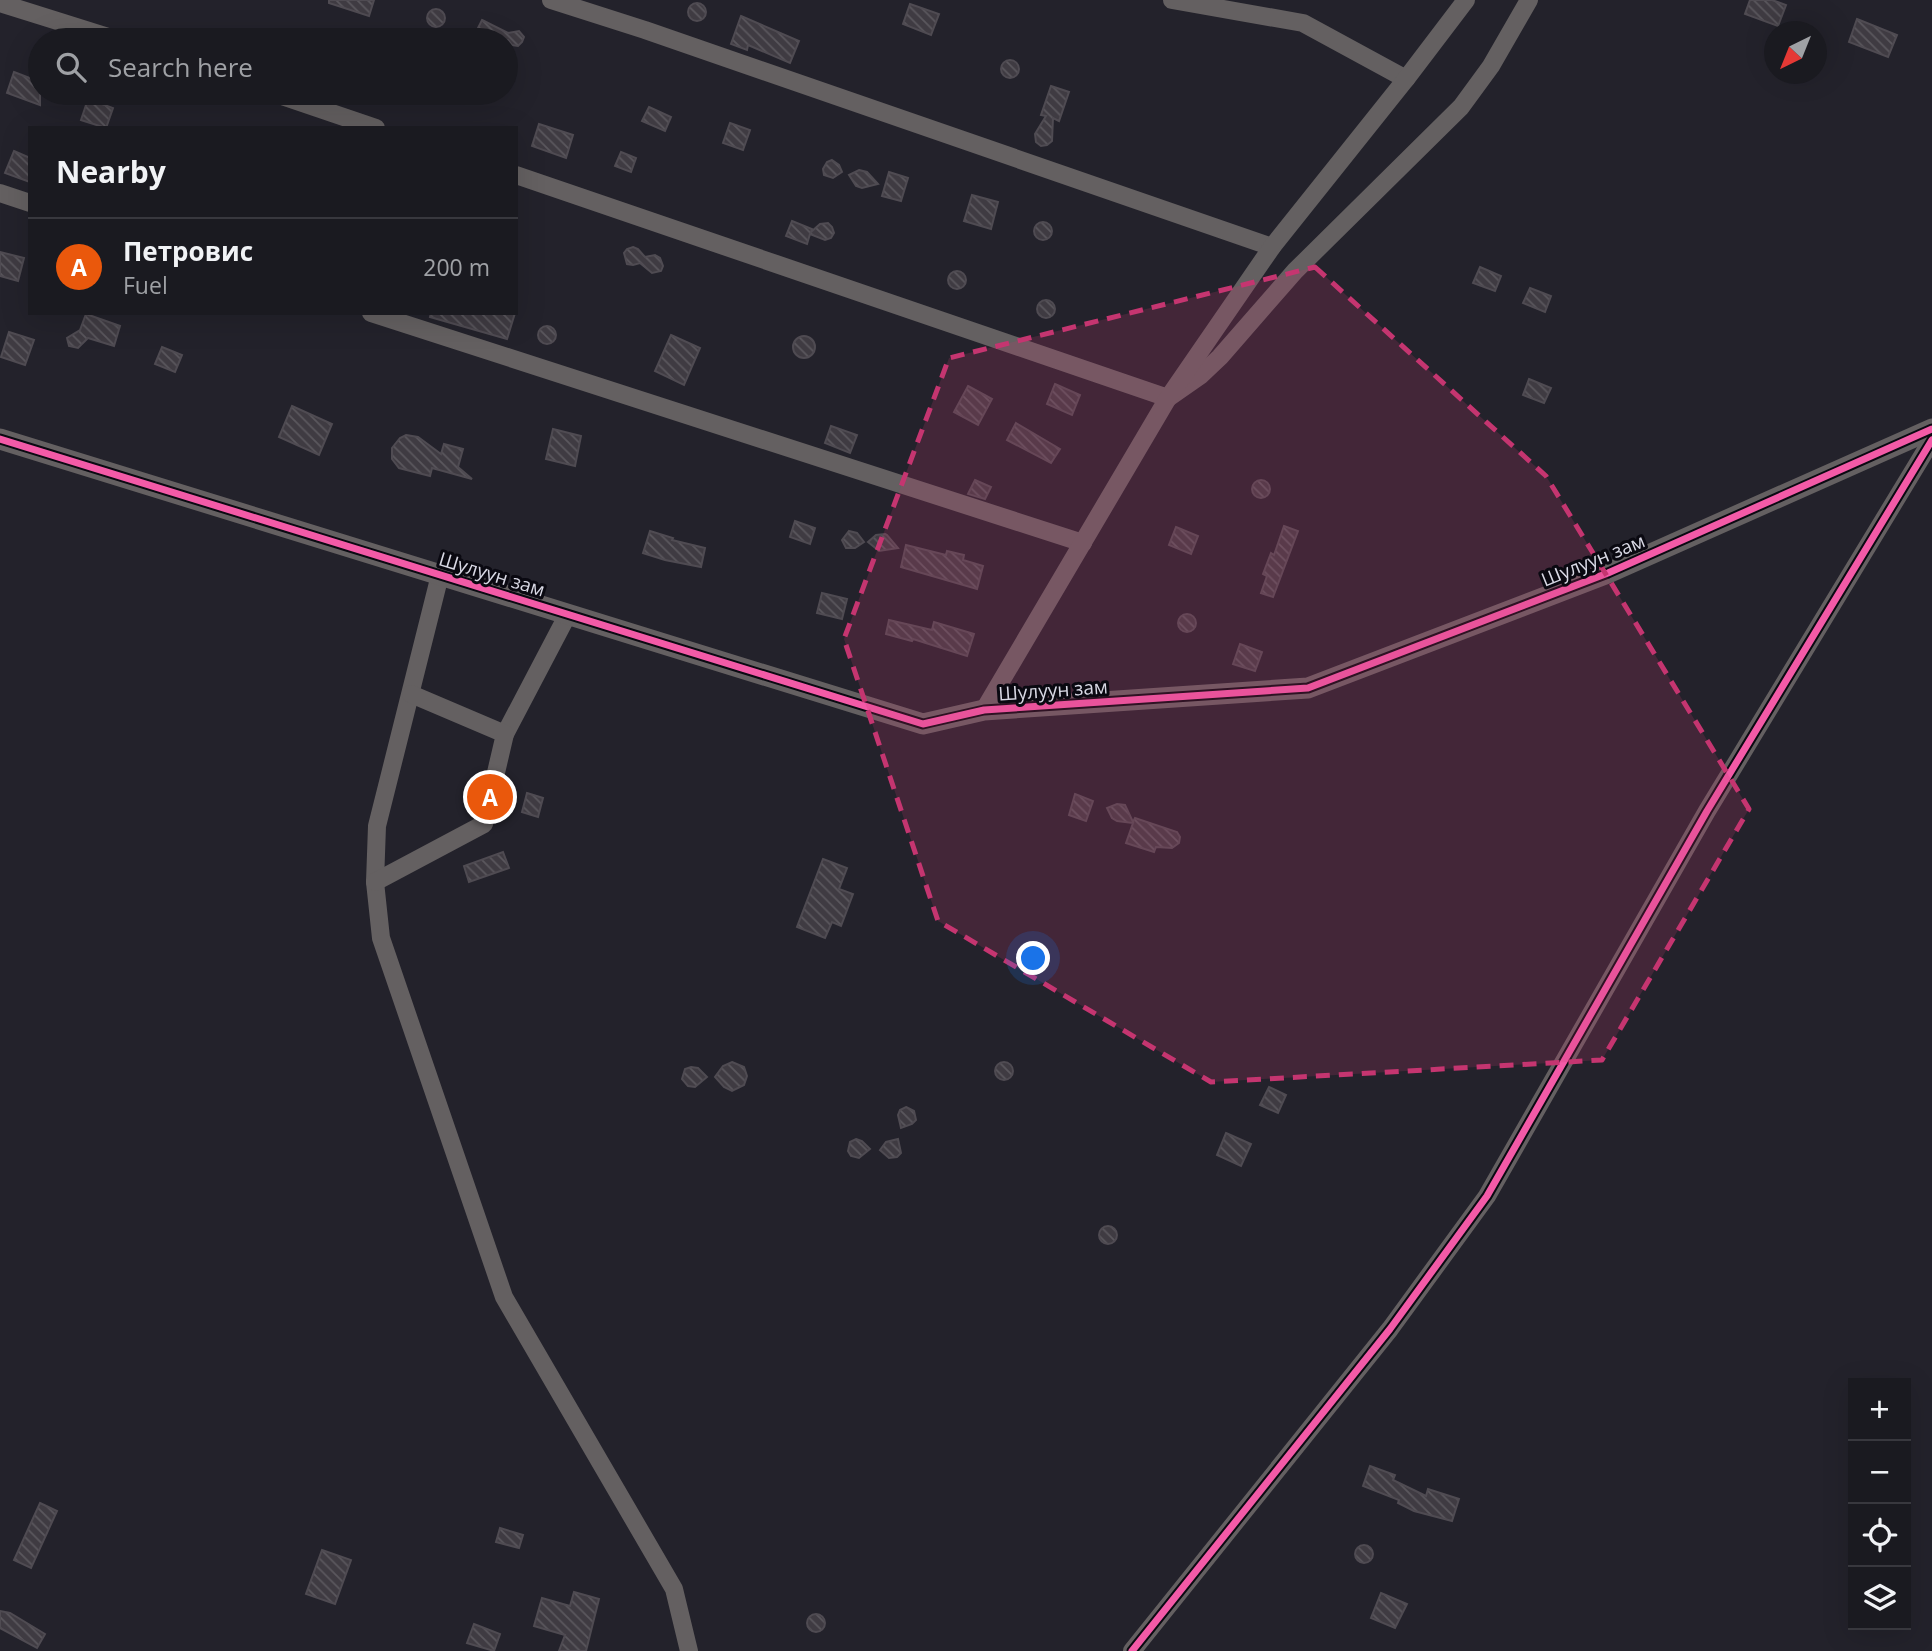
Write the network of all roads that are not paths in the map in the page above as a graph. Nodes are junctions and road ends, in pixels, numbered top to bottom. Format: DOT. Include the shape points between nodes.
graph roads {
  1 [pos="551,0"];
  2 [pos="1172,0"];
  3 [pos="1466,0"];
  4 [pos="1529,0"];
  5 [pos="0,4"];
  6 [pos="79,28"];
  7 [pos="1406,79"];
  8 [pos="308,105"];
  9 [pos="370,126"];
  10 [pos="518,176"];
  11 [pos="0,193"];
  12 [pos="28,202"];
  13 [pos="1272,247"];
  14 [pos="377,315"];
  15 [pos="1168,398"];
  16 [pos="1932,429"];
  17 [pos="0,439"];
  18 [pos="1932,440"];
  19 [pos="1083,543"];
  20 [pos="440,575"];
  21 [pos="568,614"];
  22 [pos="411,694"];
  23 [pos="984,710"];
  24 [pos="505,734"];
  25 [pos="375,882"];
  26 [pos="689,1651"];
  27 [pos="1132,1651"];
  1 -- 13 [label="street"];
  2 -- 7 [label="street" via="1303,23"];
  3 -- 7 [label="street"];
  4 -- 15 [label="street" via="1461,107 1295,271 1220,357"];
  5 -- 6 [label="street"];
  7 -- 13 [label="street"];
  8 -- 9 [label="street"];
  10 -- 15 [label="street"];
  11 -- 12 [label="street"];
  13 -- 15 [label="street"];
  14 -- 19 [label="street"];
  15 -- 19 [label="street"];
  16 -- 23 [label="street, Шулуун зам" via="1608,573 1308,688"];
  17 -- 20 [label="street, Шулуун зам"];
  18 -- 27 [label="street" via="1707,811 1487,1196 1390,1329"];
  19 -- 23 [label="street"];
  20 -- 21 [label="street, Шулуун зам"];
  20 -- 22 [label="street"];
  21 -- 23 [label="street, Шулуун зам" via="923,724"];
  21 -- 24 [label="street"];
  22 -- 24 [label="street"];
  22 -- 25 [label="street" via="377,826"];
  24 -- 25 [label="street" via="484,824"];
  25 -- 26 [label="street" via="381,938 503,1297 674,1589"];
}
